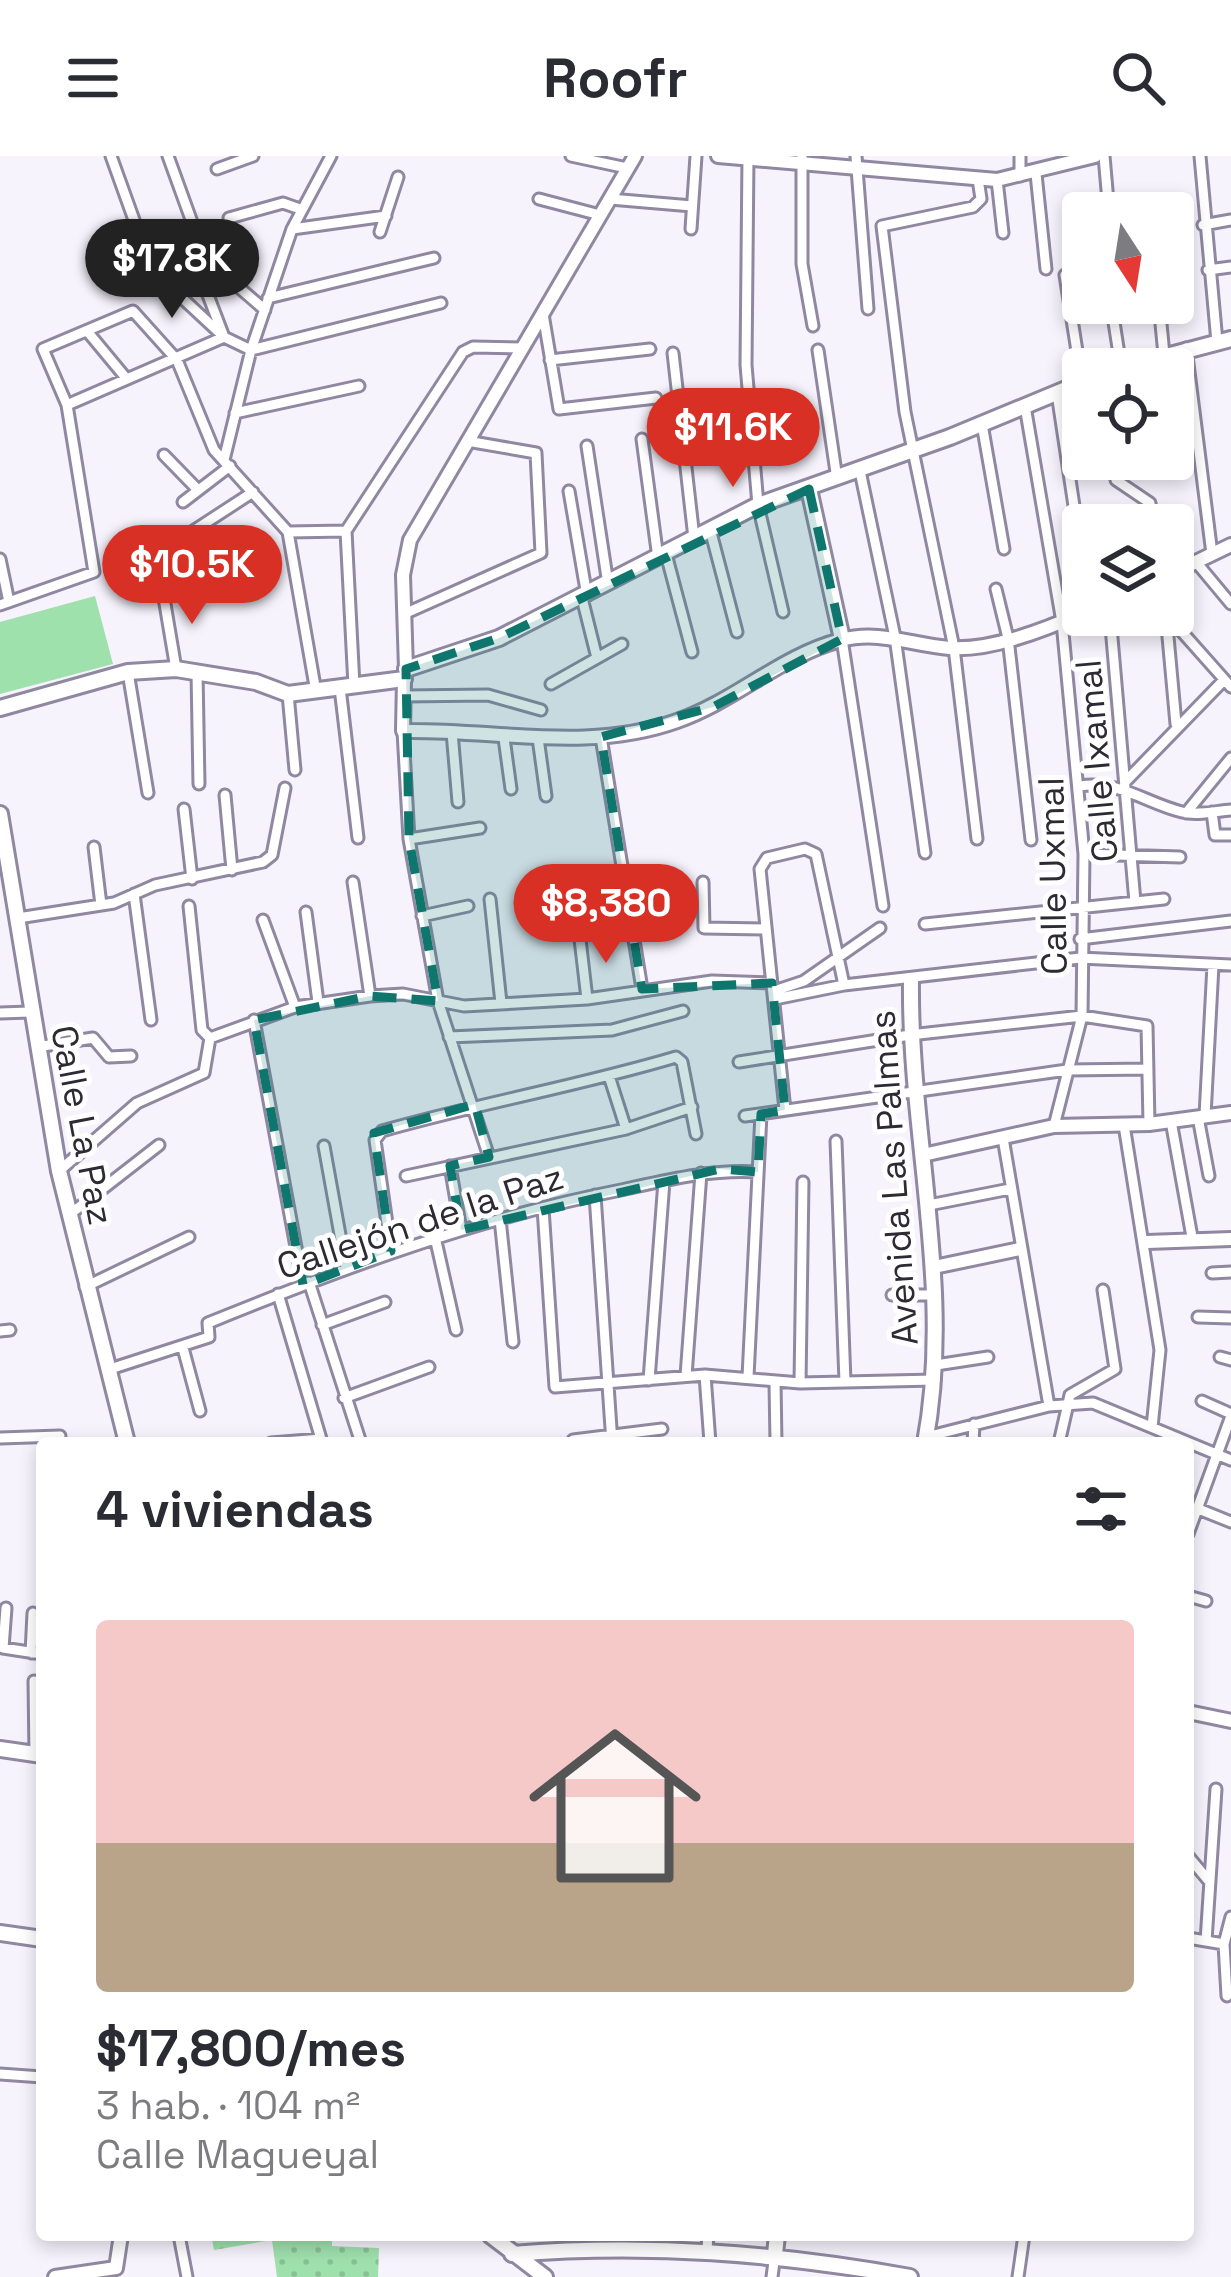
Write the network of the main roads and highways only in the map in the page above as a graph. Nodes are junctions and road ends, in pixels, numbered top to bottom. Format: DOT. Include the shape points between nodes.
graph roads {
  1 [pos="1225,340"];
  2 [pos="1186,348"];
  3 [pos="1062,391"];
  4 [pos="808,489"];
  5 [pos="842,639"];
  6 [pos="0,708"];
  7 [pos="0,814"];
  8 [pos="910,980"];
  9 [pos="125,1437"];
  10 [pos="926,1437"];
  11 [pos="0,1749"];
  12 [pos="36,1755"];
  13 [pos="0,1933"];
  14 [pos="36,1938"];
  15 [pos="497,2241"];
  16 [pos="612,2241"];
  17 [pos="664,2241"];
  18 [pos="776,2241"];
  19 [pos="707,2242"];
  20 [pos="512,2254"];
  21 [pos="775,2254"];
  22 [pos="544,2277"];
  23 [pos="910,2277"];
  1 -- 2 [label="main road"];
  3 -- 4 [label="main road"];
  4 -- 5 [label="main road"];
  4 -- 6 [label="main road" via="758,506 499,638 405,674 288,694 176,669 128,672"];
  7 -- 9 [label="main road, Calle La Paz" via="59,1171"];
  8 -- 10 [label="main road, Avenida Las Palmas" via="934,1267 936,1372"];
  11 -- 12 [label="main road"];
  13 -- 14 [label="main road"];
  15 -- 20 [label="main road"];
  16 -- 20 [label="main road"];
  17 -- 19 [label="main road"];
  18 -- 21 [label="main road"];
  19 -- 21 [label="main road"];
  20 -- 22 [label="main road"];
  21 -- 23 [label="main road"];
}
